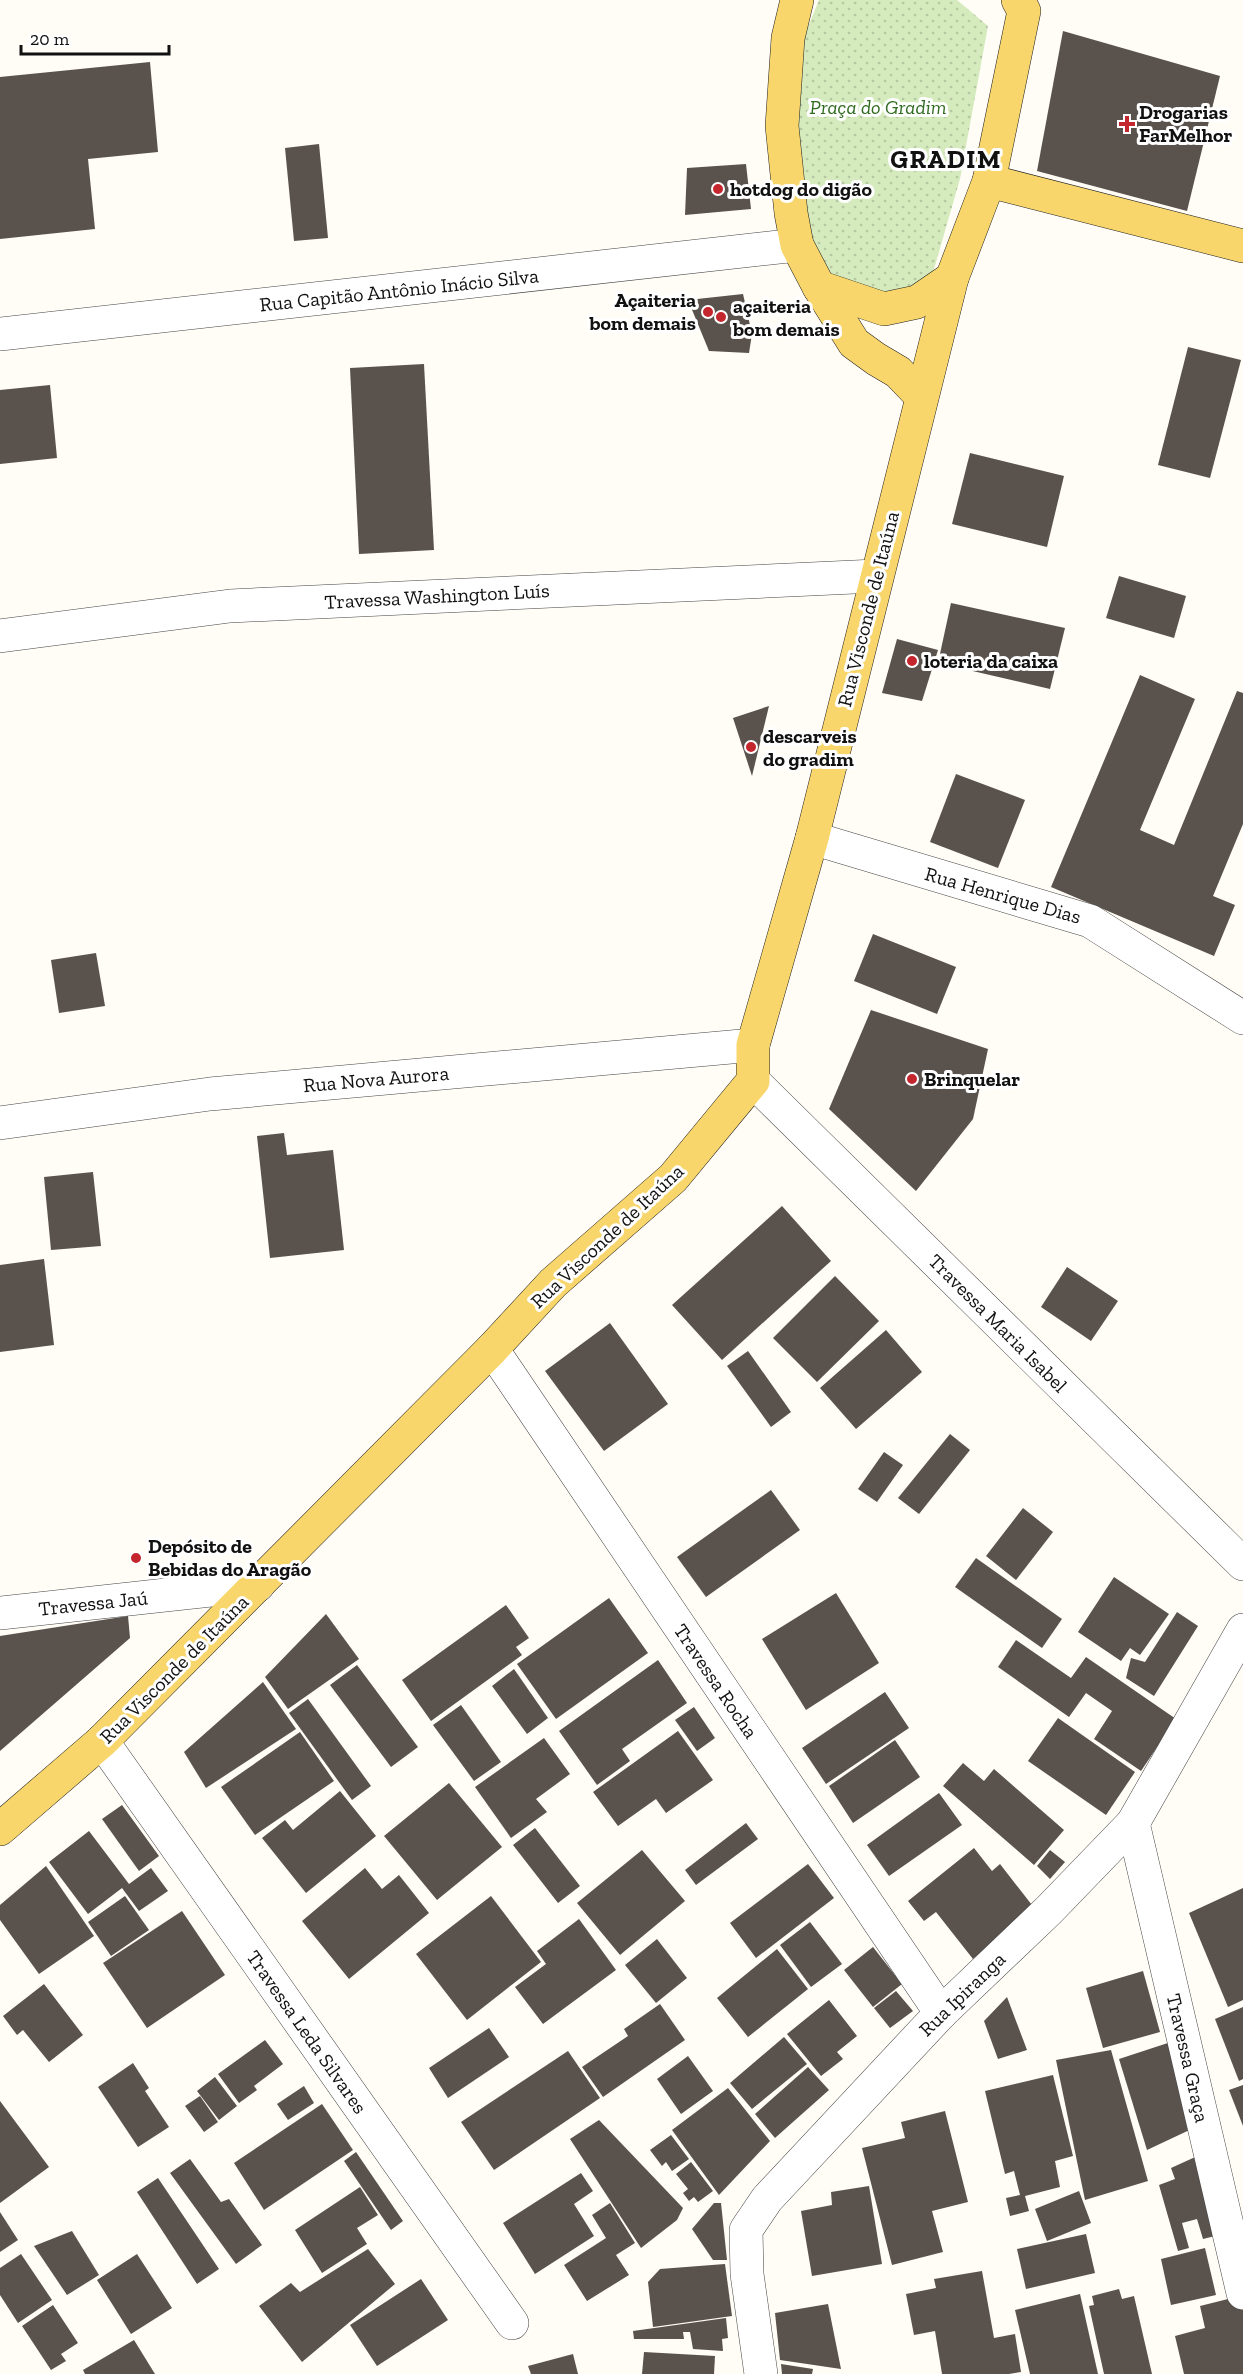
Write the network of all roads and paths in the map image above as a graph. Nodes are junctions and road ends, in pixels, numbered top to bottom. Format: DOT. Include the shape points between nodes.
graph roads {
  1 [pos="797,0"];
  2 [pos="1023,4"];
  3 [pos="989,181"];
  4 [pos="797,245"];
  5 [pos="1243,246"];
  6 [pos="952,278"];
  7 [pos="819,286"];
  8 [pos="0,334"];
  9 [pos="921,396"];
  10 [pos="876,576"];
  11 [pos="0,636"];
  12 [pos="812,838"];
  13 [pos="1243,1018"];
  14 [pos="753,1045"];
  15 [pos="753,1081"];
  16 [pos="0,1123"];
  17 [pos="492,1348"];
  18 [pos="1243,1564"];
  19 [pos="258,1585"];
  20 [pos="0,1613"];
  21 [pos="1243,1630"];
  22 [pos="102,1741"];
  23 [pos="1133,1823"];
  24 [pos="0,1829"];
  25 [pos="940,2013"];
  26 [pos="1243,2293"];
  27 [pos="512,2323"];
  28 [pos="761,2374"];
  1 -- 4 [label="main road" via="788,38 782,126"];
  2 -- 3 [label="main road, Rua Visconde de Itaúna"];
  3 -- 5 [label="main road"];
  3 -- 6 [label="main road, Rua Visconde de Itaúna"];
  4 -- 7 [label="main road"];
  4 -- 8 [label="street, Rua Capitão Antônio Inácio Silva"];
  6 -- 7 [label="main road" via="917,302 884,309"];
  6 -- 9 [label="main road, Rua Visconde de Itaúna"];
  7 -- 9 [label="main road" via="854,343 898,372"];
  9 -- 10 [label="main road, Rua Visconde de Itaúna"];
  10 -- 11 [label="street, Travessa Washington Luís" via="230,606"];
  10 -- 12 [label="main road, Rua Visconde de Itaúna"];
  12 -- 13 [label="street, Rua Henrique Dias" via="1090,921"];
  12 -- 14 [label="main road, Rua Visconde de Itaúna"];
  14 -- 15 [label="main road, Rua Visconde de Itaúna"];
  14 -- 16 [label="street, Rua Nova Aurora" via="210,1094"];
  15 -- 17 [label="main road, Rua Visconde de Itaúna" via="673,1178 553,1282"];
  15 -- 18 [label="street, Travessa Maria Isabel"];
  17 -- 19 [label="main road, Rua Visconde de Itaúna"];
  17 -- 25 [label="street, Travessa Rocha"];
  19 -- 20 [label="street, Travessa Jaú"];
  19 -- 22 [label="main road, Rua Visconde de Itaúna"];
  21 -- 23 [label="street, Rua Ipiranga"];
  22 -- 24 [label="main road, Rua Visconde de Itaúna"];
  22 -- 27 [label="street, Travessa Leda Silvares"];
  23 -- 25 [label="street, Rua Ipiranga" via="1049,1910"];
  23 -- 26 [label="street, Travessa Graça"];
  25 -- 28 [label="street, Rua Ipiranga" via="767,2199 746,2230 747,2274"];
}
